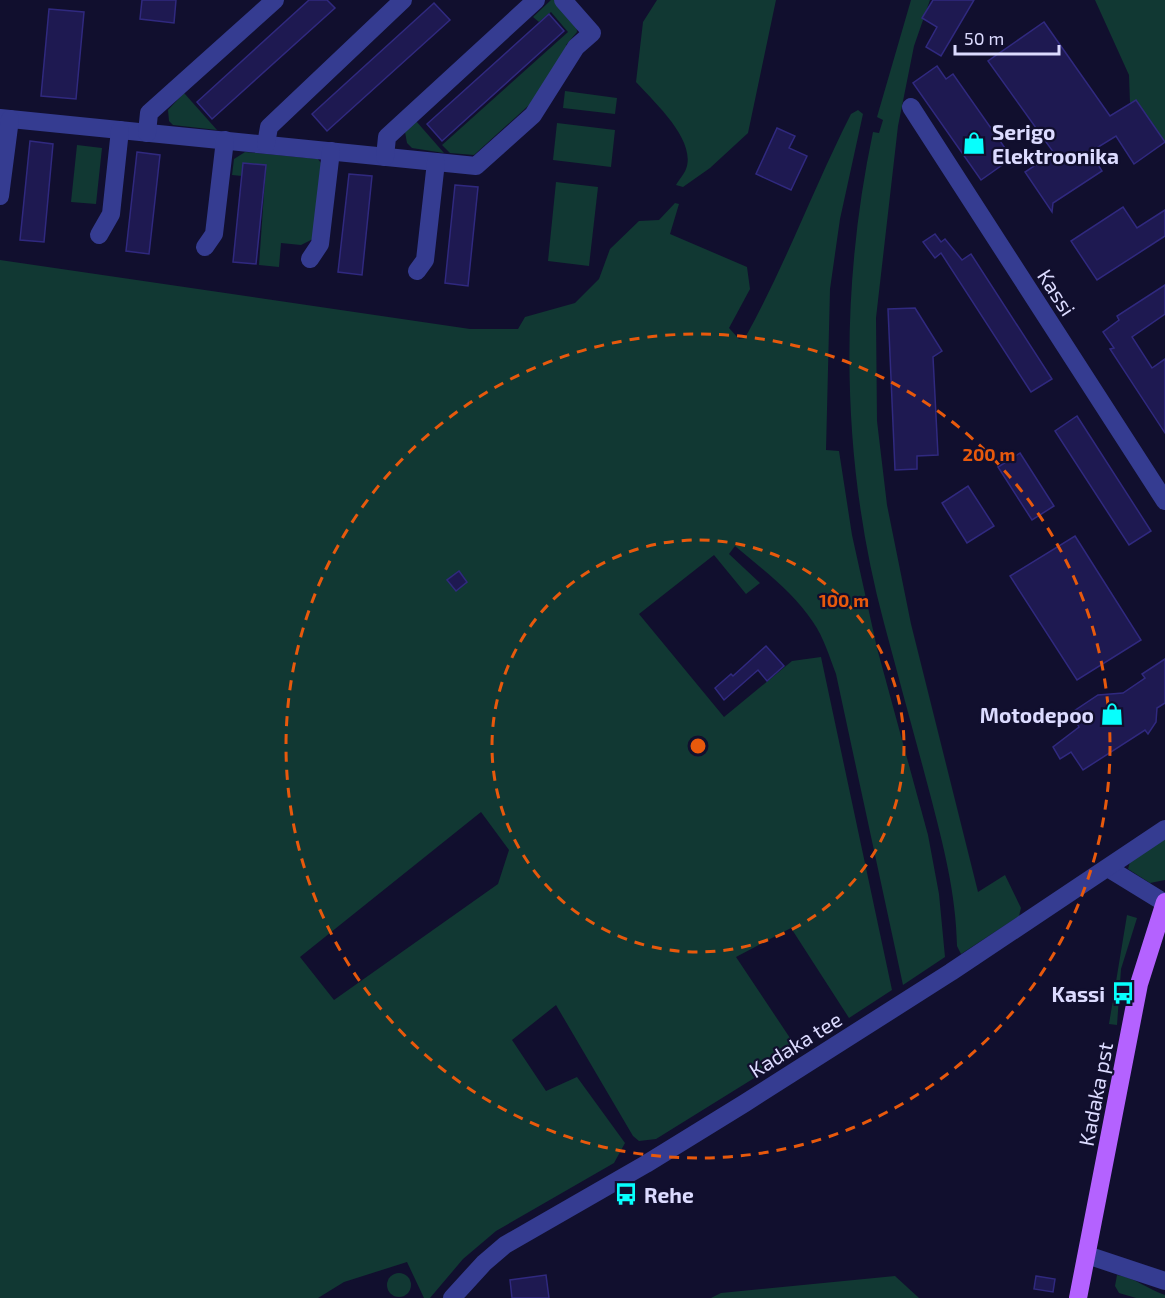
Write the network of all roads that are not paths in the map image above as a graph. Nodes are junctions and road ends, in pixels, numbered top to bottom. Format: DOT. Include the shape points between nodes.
graph roads {
  1 [pos="275,0"];
  2 [pos="403,0"];
  3 [pos="536,0"];
  4 [pos="563,0"];
  5 [pos="911,107"];
  6 [pos="5,119"];
  7 [pos="120,130"];
  8 [pos="147,133"];
  9 [pos="225,140"];
  10 [pos="266,144"];
  11 [pos="331,151"];
  12 [pos="385,157"];
  13 [pos="436,162"];
  14 [pos="0,196"];
  15 [pos="99,235"];
  16 [pos="205,247"];
  17 [pos="310,259"];
  18 [pos="417,271"];
  19 [pos="1165,501"];
  20 [pos="1165,829"];
  21 [pos="1108,868"];
  22 [pos="1165,902"];
  23 [pos="1087,1255"];
  24 [pos="1165,1281"];
  25 [pos="452,1298"];
  26 [pos="1078,1298"];
  1 -- 8 [label="street" via="149,113"];
  2 -- 10 [label="street" via="269,127"];
  3 -- 12 [label="street" via="387,137"];
  4 -- 13 [label="street" via="592,33 576,47 533,115 476,166"];
  5 -- 19 [label="street, Kassi"];
  6 -- 7 [label="street"];
  6 -- 14 [label="street"];
  7 -- 8 [label="street"];
  7 -- 15 [label="street" via="111,214"];
  8 -- 9 [label="street"];
  9 -- 10 [label="street"];
  9 -- 16 [label="street" via="214,234"];
  10 -- 11 [label="street"];
  11 -- 12 [label="street"];
  11 -- 17 [label="street" via="320,244"];
  12 -- 13 [label="street"];
  13 -- 18 [label="street" via="424,260"];
  20 -- 21 [label="street, Kadaka tee"];
  21 -- 22 [label="street"];
  21 -- 25 [label="street, Kadaka tee" via="735,1109 505,1245"];
  22 -- 23 [label="main road, Kadaka pst" via="1139,984"];
  23 -- 24 [label="street"];
  23 -- 26 [label="main road, Kadaka pst"];
}
